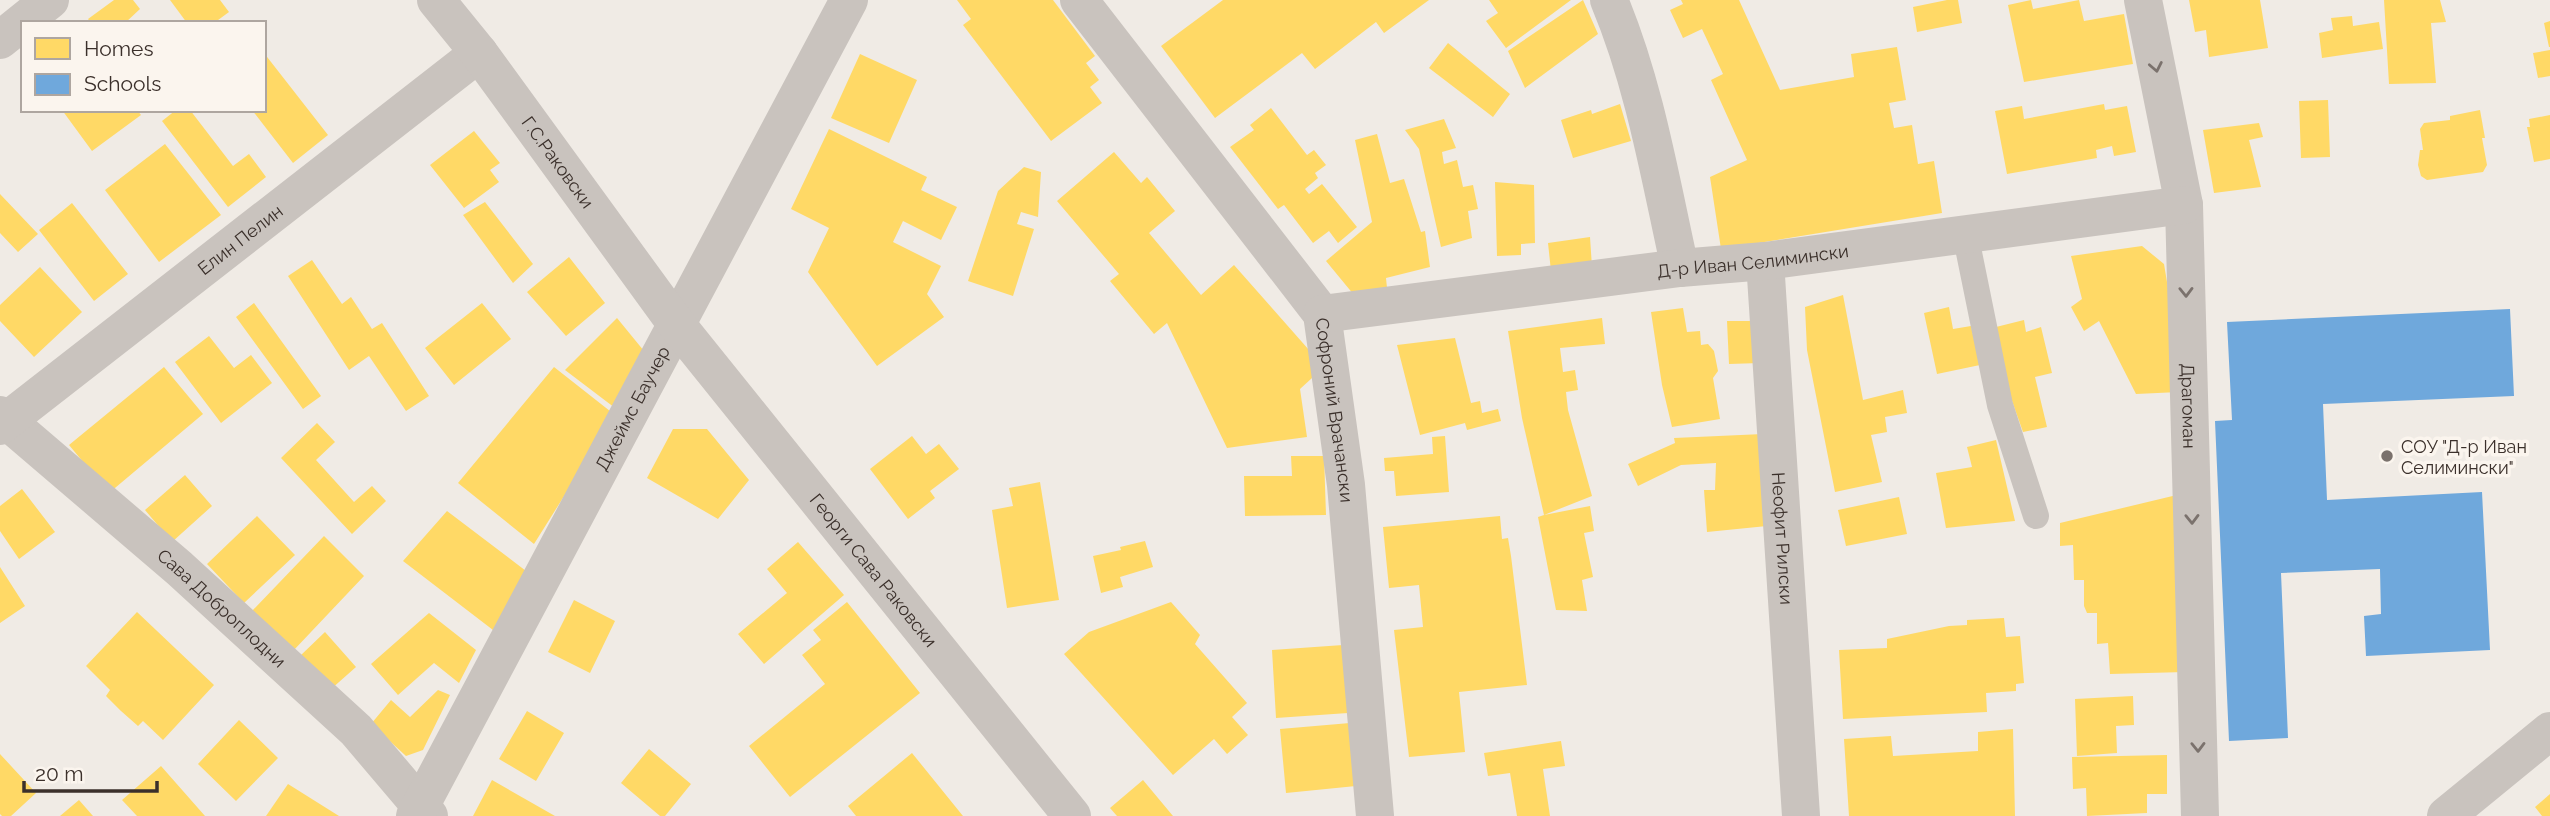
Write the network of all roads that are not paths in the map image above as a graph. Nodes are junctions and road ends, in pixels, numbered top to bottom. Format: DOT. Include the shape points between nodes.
graph roads {
  1 [pos="50,0"];
  2 [pos="436,0"];
  3 [pos="849,0"];
  4 [pos="1609,0"];
  5 [pos="2143,0"];
  6 [pos="1092,4"];
  7 [pos="24,21"];
  8 [pos="21,23"];
  9 [pos="0,40"];
  10 [pos="479,53"];
  11 [pos="2184,205"];
  12 [pos="1965,233"];
  13 [pos="1765,261"];
  14 [pos="1680,268"];
  15 [pos="1322,314"];
  16 [pos="677,326"];
  17 [pos="2,420"];
  18 [pos="2036,516"];
  19 [pos="2550,732"];
  20 [pos="422,813"];
  21 [pos="1072,816"];
  22 [pos="1376,816"];
  23 [pos="1801,816"];
  24 [pos="2200,816"];
  25 [pos="2446,816"];
  1 -- 7 [label="street"];
  2 -- 10 [label="street, Г.С.Раковски"];
  3 -- 16 [label="street, Джеймс Баучер"];
  4 -- 14 [label="street" via="1641,92"];
  5 -- 11 [label="street, Драгоман, one-way"];
  6 -- 15 [label="street, Софроний Врачански"];
  8 -- 9 [label="street"];
  10 -- 16 [label="street, Г.С.Раковски"];
  10 -- 17 [label="street, Елин Пелин"];
  11 -- 12 [label="street, Д-р Иван Селимински"];
  11 -- 24 [label="street, Драгоман, one-way"];
  12 -- 13 [label="street, Д-р Иван Селимински"];
  12 -- 18 [label="lane" via="2000,405"];
  13 -- 14 [label="street, Д-р Иван Селимински"];
  13 -- 23 [label="street, Неофит Рилски"];
  14 -- 15 [label="street, Д-р Иван Селимински"];
  15 -- 22 [label="street, Софроний Врачански" via="1346,485"];
  16 -- 20 [label="street, Джеймс Баучер"];
  16 -- 21 [label="street, Георги Сава Раковски"];
  17 -- 20 [label="street, Сава Доброплодни" via="179,568 356,730"];
  19 -- 25 [label="street"];
}
